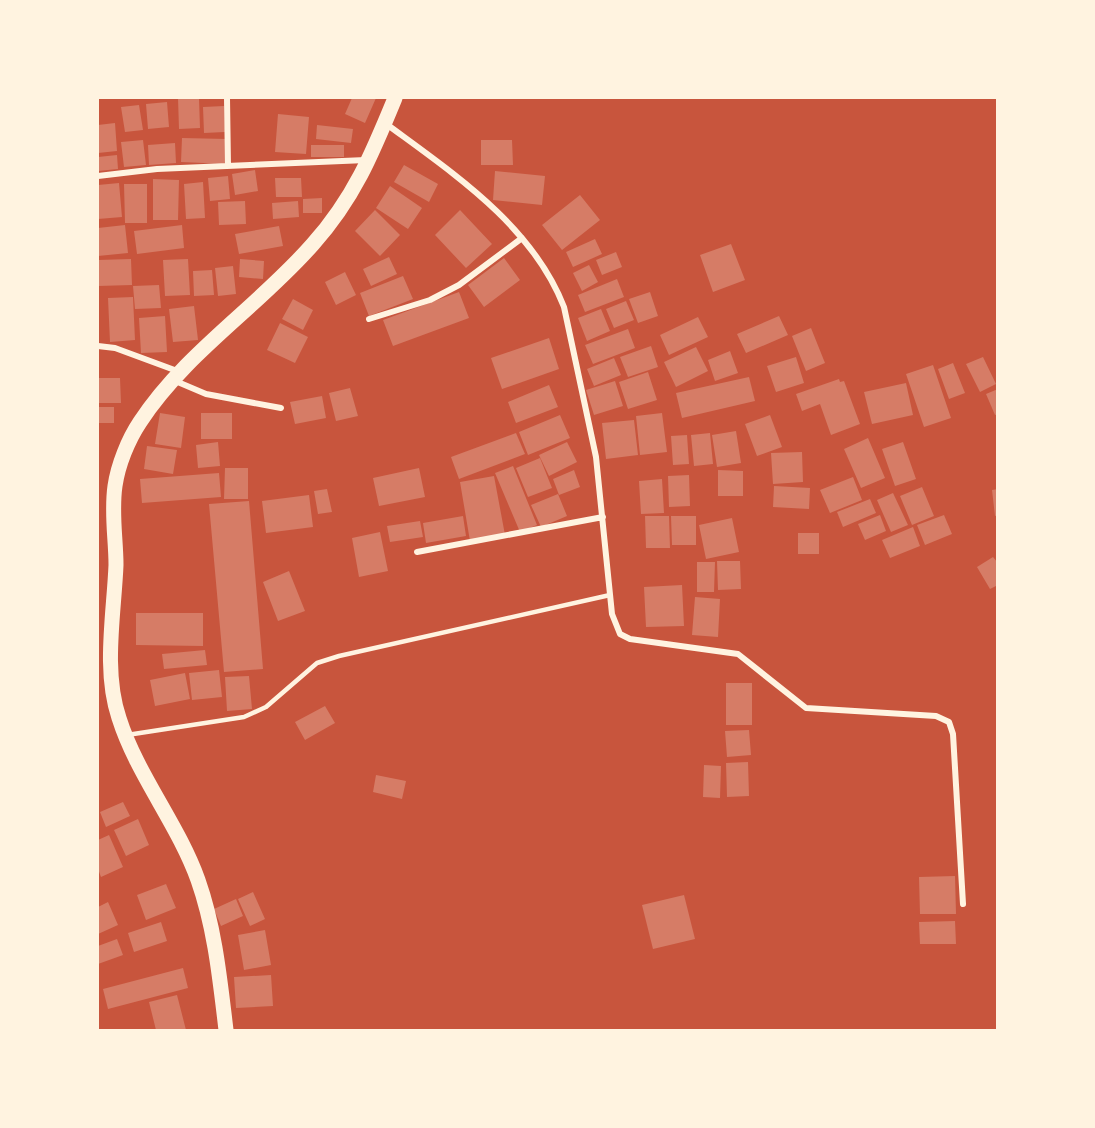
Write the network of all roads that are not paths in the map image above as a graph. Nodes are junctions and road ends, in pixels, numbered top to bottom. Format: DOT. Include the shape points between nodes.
graph roads {
  1 [pos="227,98"];
  2 [pos="395,98"];
  3 [pos="385,123"];
  4 [pos="370,159"];
  5 [pos="228,166"];
  6 [pos="98,176"];
  7 [pos="522,238"];
  8 [pos="369,319"];
  9 [pos="98,346"];
  10 [pos="176,376"];
  11 [pos="281,408"];
  12 [pos="603,518"];
  13 [pos="417,552"];
  14 [pos="610,595"];
  15 [pos="126,735"];
  16 [pos="963,904"];
  17 [pos="226,1030"];
  1 -- 5 [label="street"];
  2 -- 3 [label="main road"];
  3 -- 4 [label="main road"];
  3 -- 7 [label="street" via="455,175"];
  4 -- 5 [label="street"];
  4 -- 10 [label="main road" via="358,184 312,245"];
  5 -- 6 [label="street"];
  7 -- 8 [label="street" via="449,290"];
  7 -- 12 [label="street" via="555,284 564,307 596,457"];
  9 -- 10 [label="street" via="115,348"];
  10 -- 11 [label="street" via="206,394"];
  10 -- 15 [label="main road" via="139,423 116,477 112,507 116,562 108,650 119,719"];
  12 -- 13 [label="street"];
  12 -- 14 [label="street"];
  14 -- 15 [label="lane" via="339,657 312,667 266,707 244,717"];
  14 -- 16 [label="street" via="614,622 624,637 738,654 806,708 936,716 949,722 953,734"];
  15 -- 17 [label="main road" via="197,878 218,966"];
}
